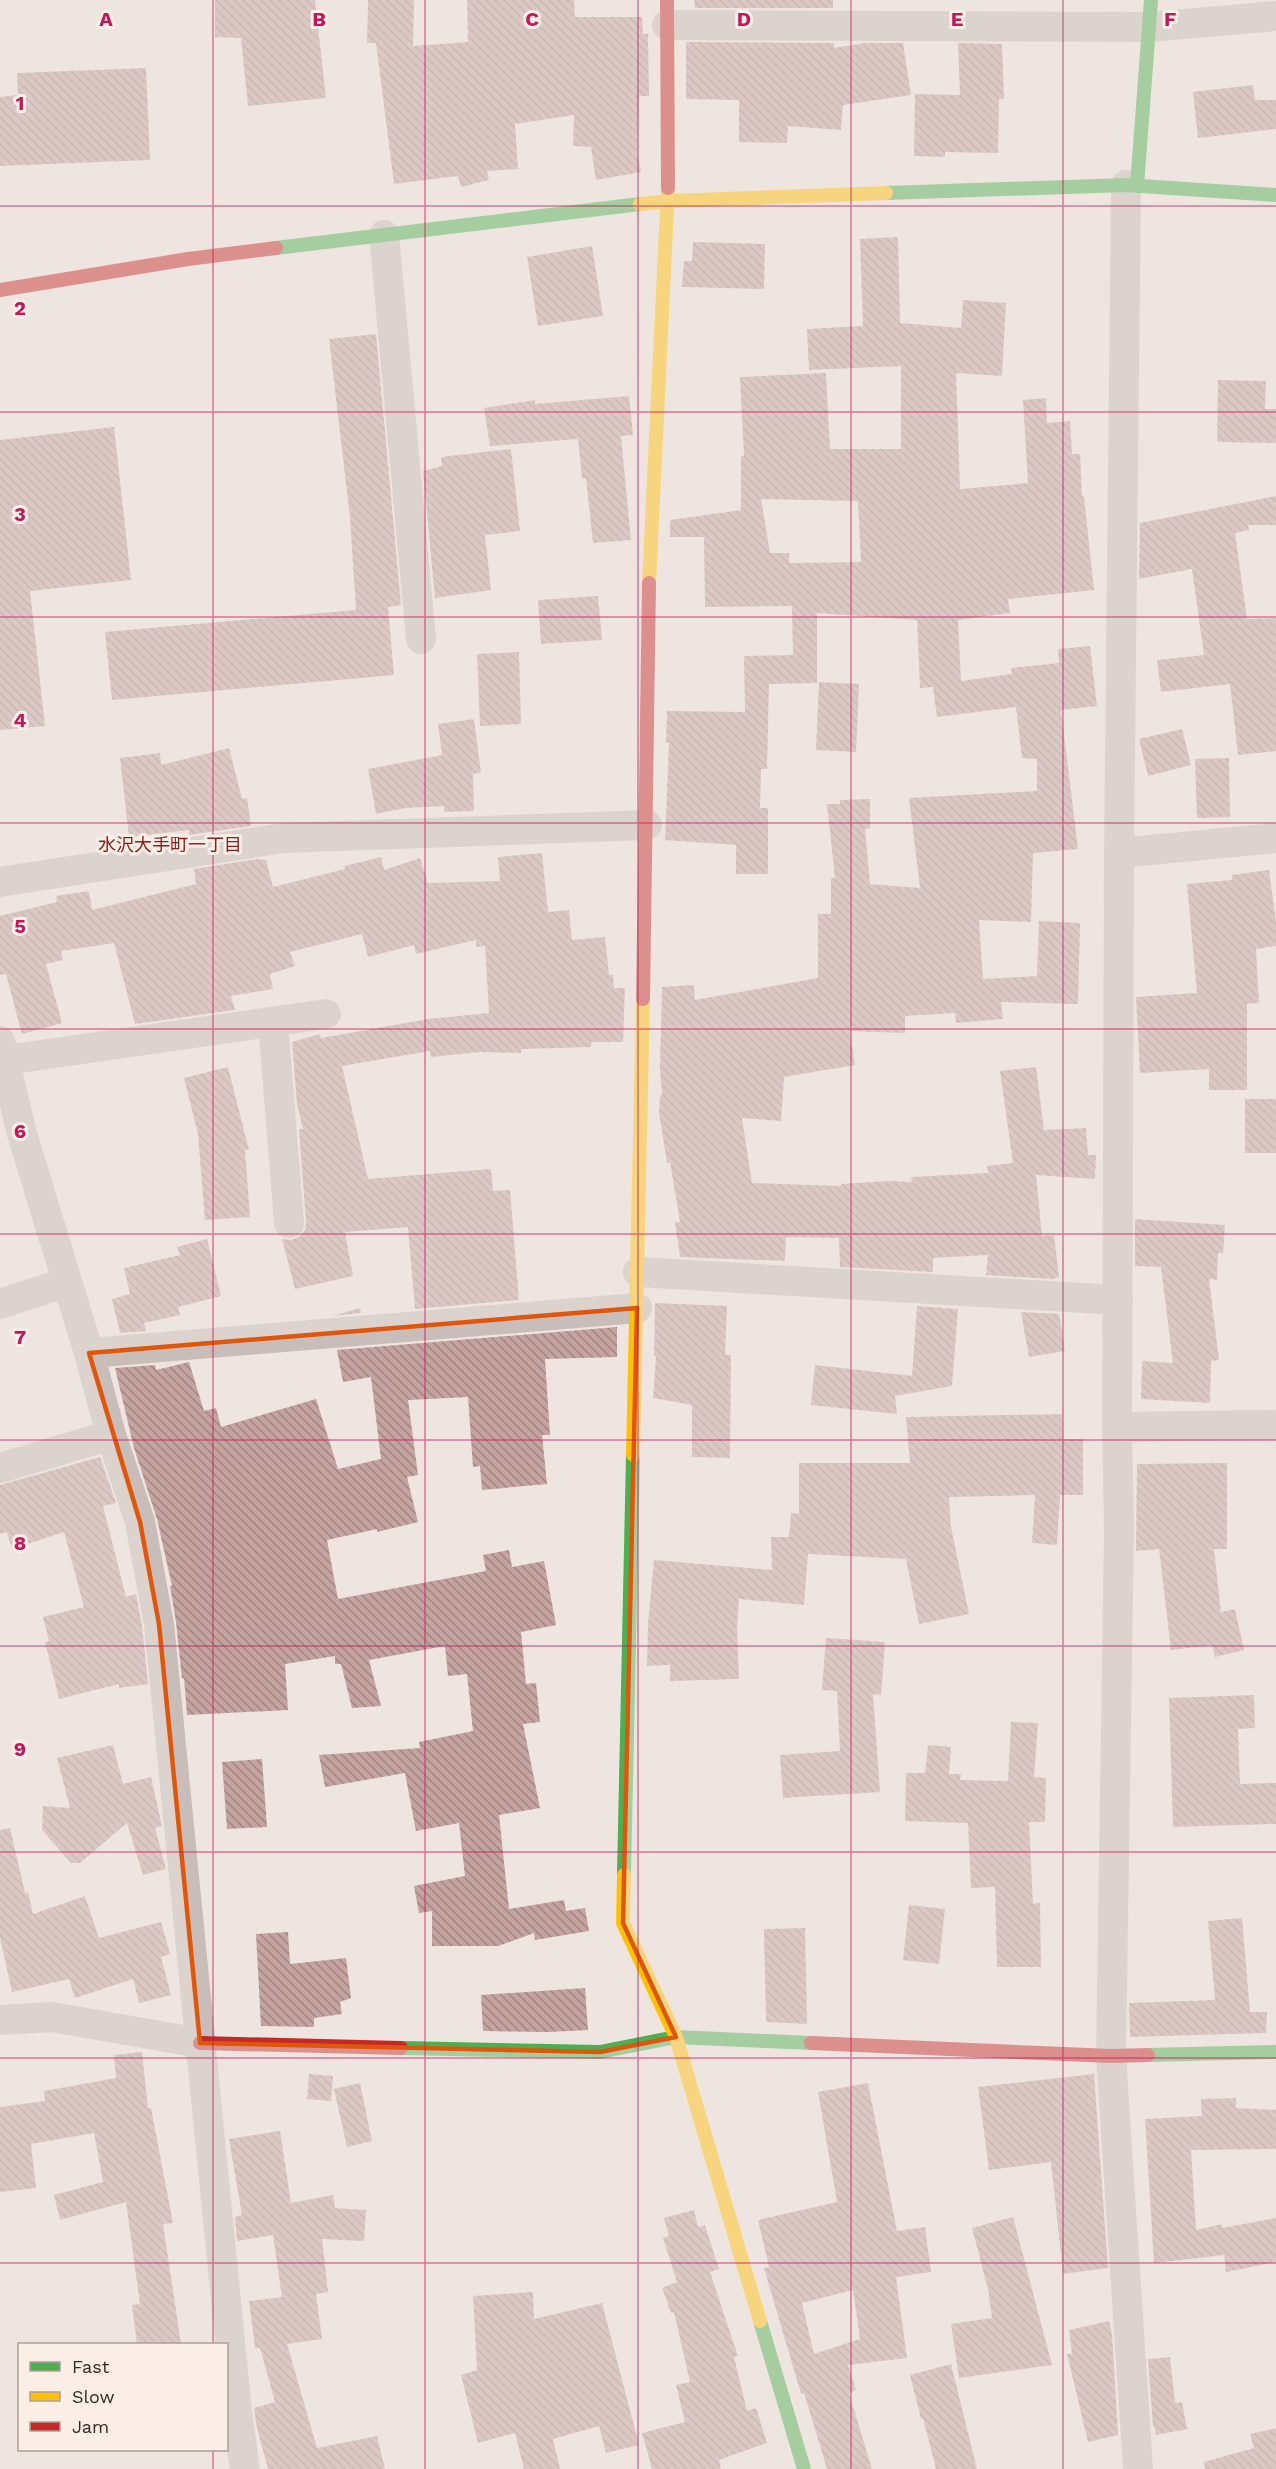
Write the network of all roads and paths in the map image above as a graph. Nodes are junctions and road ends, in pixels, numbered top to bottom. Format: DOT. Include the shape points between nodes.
graph roads {
  1 [pos="667,13"];
  2 [pos="1150,14"];
  3 [pos="1276,16"];
  4 [pos="1132,185"];
  5 [pos="1276,195"];
  6 [pos="668,201"];
  7 [pos="384,235"];
  8 [pos="0,290"];
  9 [pos="421,639"];
  10 [pos="648,825"];
  11 [pos="1276,838"];
  12 [pos="1119,853"];
  13 [pos="0,882"];
  14 [pos="326,1014"];
  15 [pos="273,1022"];
  16 [pos="3,1050"];
  17 [pos="11,1138"];
  18 [pos="289,1223"];
  19 [pos="638,1272"];
  20 [pos="67,1282"];
  21 [pos="1118,1300"];
  22 [pos="0,1304"];
  23 [pos="637,1308"];
  24 [pos="89,1353"];
  25 [pos="1276,1425"];
  26 [pos="1117,1427"];
  27 [pos="111,1435"];
  28 [pos="0,1467"];
  29 [pos="0,2020"];
  30 [pos="676,2037"];
  31 [pos="200,2043"];
  32 [pos="1276,2052"];
  33 [pos="1111,2056"];
  34 [pos="245,2469"];
  35 [pos="804,2469"];
  36 [pos="1138,2469"];
  1 -- 2 [label="street"];
  1 -- 6 [label="street"];
  2 -- 3 [label="street"];
  2 -- 4 [label="street"];
  4 -- 5 [label="street"];
  4 -- 6 [label="street"];
  4 -- 12 [label="street"];
  6 -- 7 [label="street"];
  6 -- 10 [label="street" via="649,571"];
  7 -- 8 [label="street" via="188,259"];
  7 -- 9 [label="street"];
  10 -- 13 [label="street" via="283,838"];
  10 -- 19 [label="street"];
  11 -- 12 [label="street"];
  12 -- 21 [label="street"];
  14 -- 15 [label="street"];
  15 -- 16 [label="street"];
  15 -- 18 [label="street"];
  16 -- 17 [label="street"];
  17 -- 20 [label="street"];
  19 -- 21 [label="street"];
  19 -- 23 [label="street"];
  20 -- 22 [label="street"];
  20 -- 24 [label="street"];
  21 -- 26 [label="street"];
  23 -- 24 [label="street"];
  23 -- 30 [label="street" via="623,1923"];
  24 -- 27 [label="street"];
  25 -- 26 [label="street"];
  26 -- 33 [label="street"];
  27 -- 28 [label="street"];
  27 -- 31 [label="street" via="140,1522 159,1624"];
  29 -- 31 [label="street" via="52,2017"];
  30 -- 31 [label="street" via="600,2052"];
  30 -- 33 [label="street"];
  30 -- 35 [label="street"];
  31 -- 34 [label="street"];
  32 -- 33 [label="street"];
  33 -- 36 [label="street"];
}
